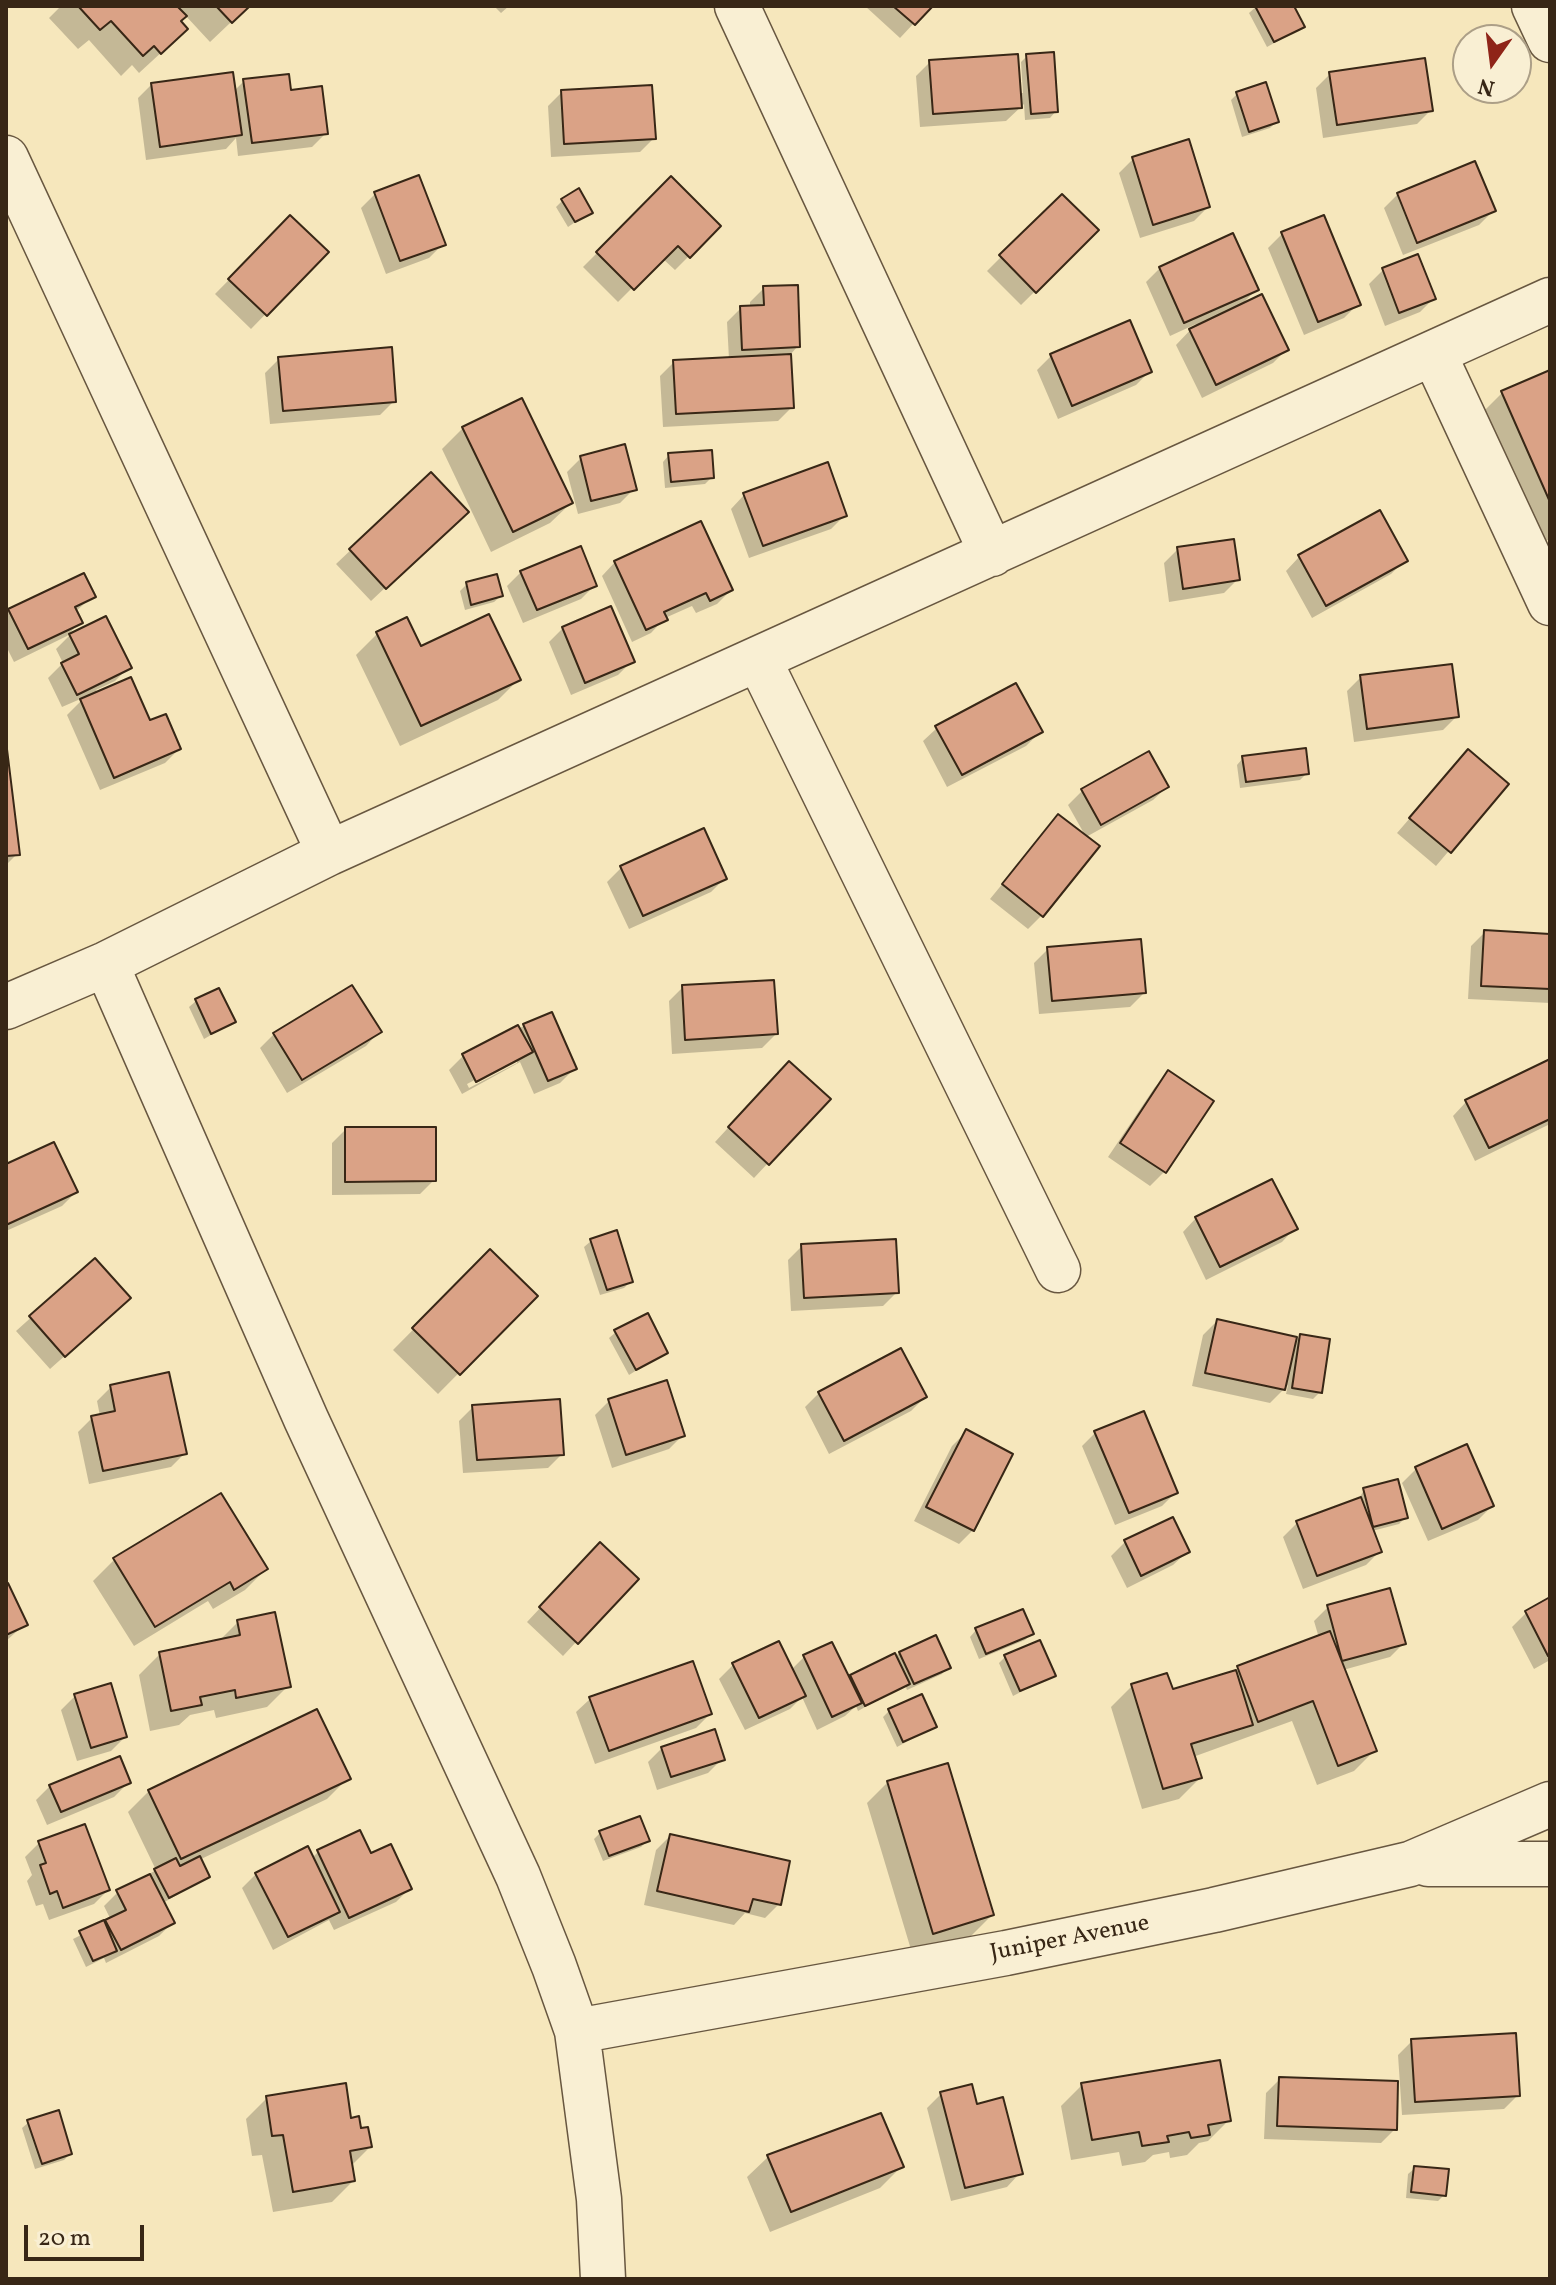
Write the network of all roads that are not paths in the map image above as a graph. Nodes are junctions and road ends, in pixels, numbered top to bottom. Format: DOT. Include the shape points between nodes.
graph roads {
  1 [pos="737,6"];
  2 [pos="1534,6"];
  3 [pos="1550,40"];
  4 [pos="6,158"];
  5 [pos="1550,300"];
  6 [pos="1434,354"];
  7 [pos="992,554"];
  8 [pos="1550,603"];
  9 [pos="759,660"];
  10 [pos="329,853"];
  11 [pos="106,964"];
  12 [pos="6,1007"];
  13 [pos="1058,1270"];
  14 [pos="1550,1804"];
  15 [pos="1410,1864"];
  16 [pos="1550,1864"];
  17 [pos="577,2031"];
  18 [pos="603,2279"];
  1 -- 7 [label="street"];
  2 -- 3 [label="street"];
  4 -- 10 [label="street"];
  5 -- 6 [label="street"];
  6 -- 7 [label="street"];
  6 -- 8 [label="street"];
  7 -- 9 [label="street"];
  9 -- 10 [label="street"];
  9 -- 13 [label="street"];
  10 -- 11 [label="street"];
  11 -- 12 [label="street"];
  11 -- 17 [label="street" via="306,1419 518,1876"];
  14 -- 15 [label="street, Juniper Avenue"];
  15 -- 16 [label="street"];
  15 -- 17 [label="street, Juniper Avenue" via="1006,1953"];
  17 -- 18 [label="street" via="599,2199"];
}
